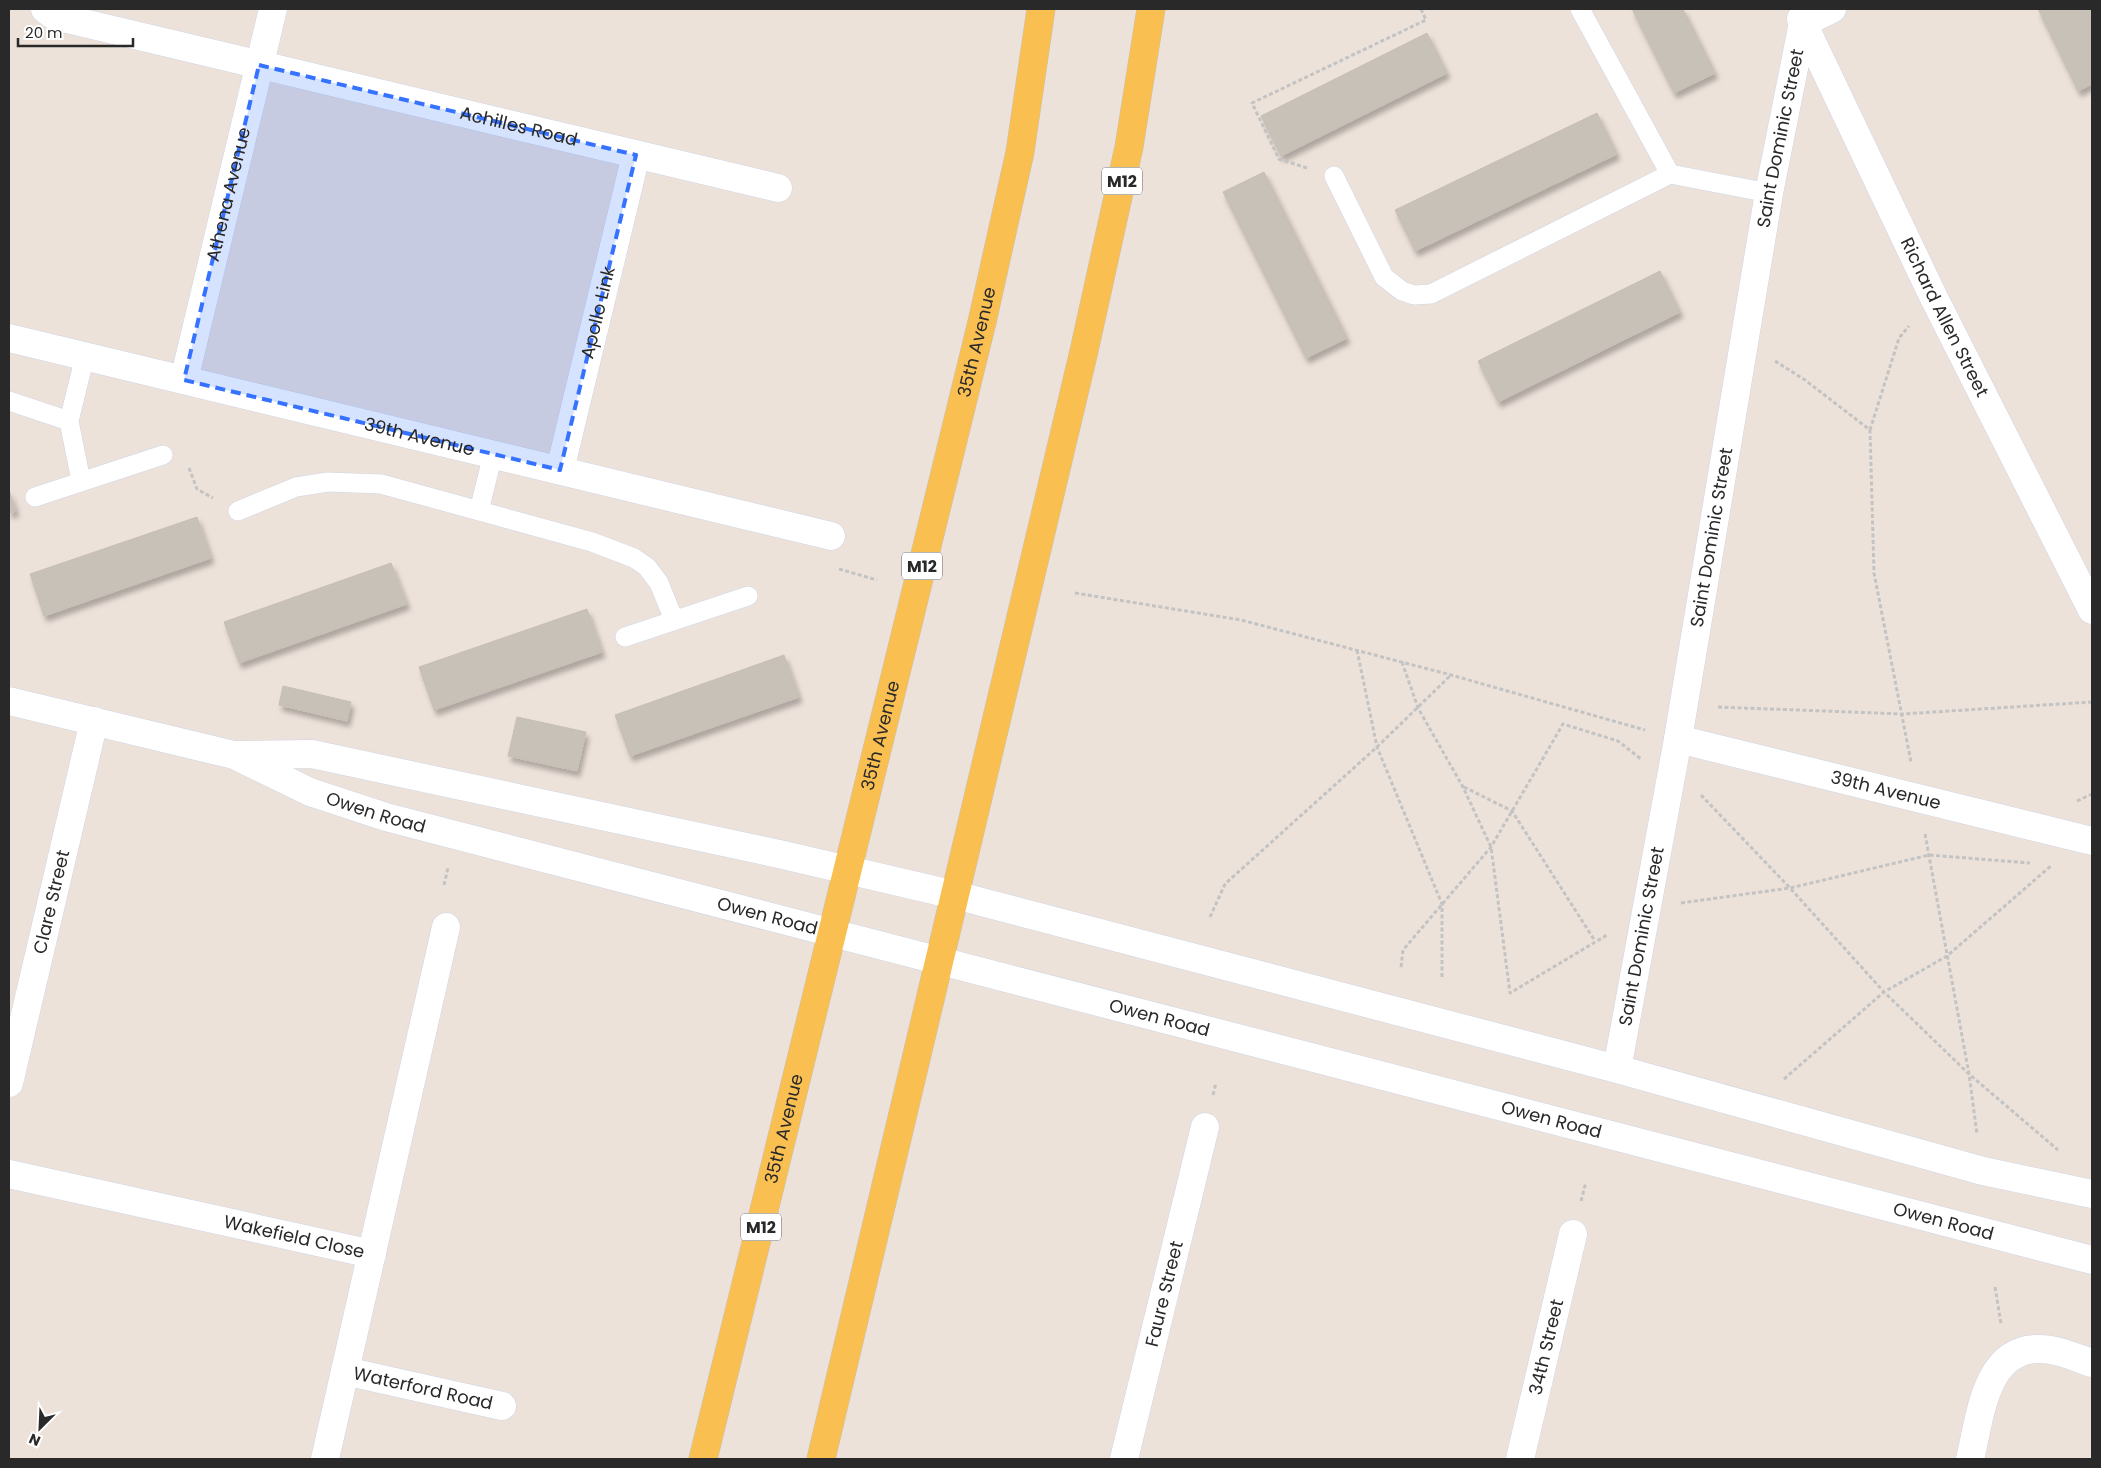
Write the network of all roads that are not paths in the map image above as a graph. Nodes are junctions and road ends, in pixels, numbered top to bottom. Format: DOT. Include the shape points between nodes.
graph roads {
  1 [pos="44,9"];
  2 [pos="272,9"];
  3 [pos="1040,9"];
  4 [pos="1151,9"];
  5 [pos="1580,9"];
  6 [pos="1832,9"];
  7 [pos="1800,16"];
  8 [pos="259,65"];
  9 [pos="636,155"];
  10 [pos="1670,174"];
  11 [pos="1334,176"];
  12 [pos="778,188"];
  13 [pos="1769,193"];
  14 [pos="9,338"];
  15 [pos="85,356"];
  16 [pos="184,380"];
  17 [pos="9,401"];
  18 [pos="69,421"];
  19 [pos="493,454"];
  20 [pos="163,455"];
  21 [pos="560,470"];
  22 [pos="81,481"];
  23 [pos="35,497"];
  24 [pos="238,511"];
  25 [pos="479,512"];
  26 [pos="831,536"];
  27 [pos="748,596"];
  28 [pos="2092,610"];
  29 [pos="674,620"];
  30 [pos="625,637"];
  31 [pos="9,701"];
  32 [pos="94,721"];
  33 [pos="1678,739"];
  34 [pos="234,755"];
  35 [pos="2092,841"];
  36 [pos="848,871"];
  37 [pos="955,895"];
  38 [pos="446,927"];
  39 [pos="832,933"];
  40 [pos="938,960"];
  41 [pos="17,1011"];
  42 [pos="1617,1069"];
  43 [pos="9,1083"];
  44 [pos="1205,1128"];
  45 [pos="9,1174"];
  46 [pos="2092,1194"];
  47 [pos="1573,1234"];
  48 [pos="372,1254"];
  49 [pos="2092,1260"];
  50 [pos="2092,1363"];
  51 [pos="345,1370"];
  52 [pos="502,1406"];
  53 [pos="325,1459"];
  54 [pos="703,1459"];
  55 [pos="821,1459"];
  56 [pos="1124,1459"];
  57 [pos="1520,1459"];
  58 [pos="1970,1459"];
  1 -- 8 [label="street, Achilles Road" via="67,19"];
  2 -- 8 [label="street, Athena Avenue"];
  3 -- 36 [label="main road, 35th Avenue / M12" via="1020,152 982,322"];
  4 -- 37 [label="main road, M12" via="1125,167"];
  5 -- 10 [label="lane"];
  6 -- 7 [label="street"];
  7 -- 13 [label="street, Saint Dominic Street"];
  7 -- 28 [label="street, Richard Allen Street" via="1933,296"];
  8 -- 9 [label="street, Achilles Road"];
  8 -- 16 [label="street, Athena Avenue"];
  9 -- 12 [label="street, Achilles Road"];
  9 -- 21 [label="street, Apollo Link"];
  10 -- 11 [label="lane" via="1431,294 1414,295 1402,291 1384,277"];
  10 -- 13 [label="lane"];
  13 -- 33 [label="street, Saint Dominic Street"];
  14 -- 15 [label="street, 39th Avenue"];
  15 -- 16 [label="street, 39th Avenue"];
  15 -- 18 [label="lane"];
  16 -- 19 [label="street, 39th Avenue"];
  17 -- 18 [label="lane"];
  18 -- 22 [label="lane"];
  19 -- 21 [label="street, 39th Avenue"];
  19 -- 25 [label="lane"];
  20 -- 22 [label="lane"];
  21 -- 26 [label="street, 39th Avenue"];
  22 -- 23 [label="lane"];
  24 -- 25 [label="lane" via="296,487 328,482 381,484"];
  25 -- 29 [label="lane" via="592,542 634,558 647,567 659,583"];
  27 -- 29 [label="lane"];
  29 -- 30 [label="lane"];
  31 -- 32 [label="street, Owen Road"];
  32 -- 34 [label="street, Owen Road"];
  32 -- 41 [label="street, Clare Street"];
  33 -- 35 [label="street, 39th Avenue"];
  33 -- 42 [label="street, Saint Dominic Street"];
  34 -- 36 [label="street, Owen Road" via="312,754"];
  34 -- 39 [label="street, Owen Road" via="310,792 386,817"];
  36 -- 37 [label="street, Owen Road"];
  36 -- 39 [label="main road, 35th Avenue / M12"];
  37 -- 40 [label="main road, M12"];
  37 -- 42 [label="street, Owen Road"];
  38 -- 48 [label="street, Wakefield Close"];
  39 -- 40 [label="street, Owen Road"];
  39 -- 54 [label="main road, 35th Avenue / M12"];
  40 -- 49 [label="street, Owen Road"];
  40 -- 55 [label="main road, M12"];
  41 -- 43 [label="street, Clare Street"];
  42 -- 46 [label="street, Owen Road" via="1983,1171"];
  44 -- 56 [label="street, Faure Street"];
  45 -- 48 [label="street, Wakefield Close"];
  47 -- 57 [label="street, 34th Street"];
  48 -- 51 [label="street, Waterford Road"];
  50 -- 58 [label="street" via="2050,1350 2035,1349 2007,1359 1990,1380"];
  51 -- 52 [label="street, Waterford Road"];
  51 -- 53 [label="street, Waterford Road"];
}
